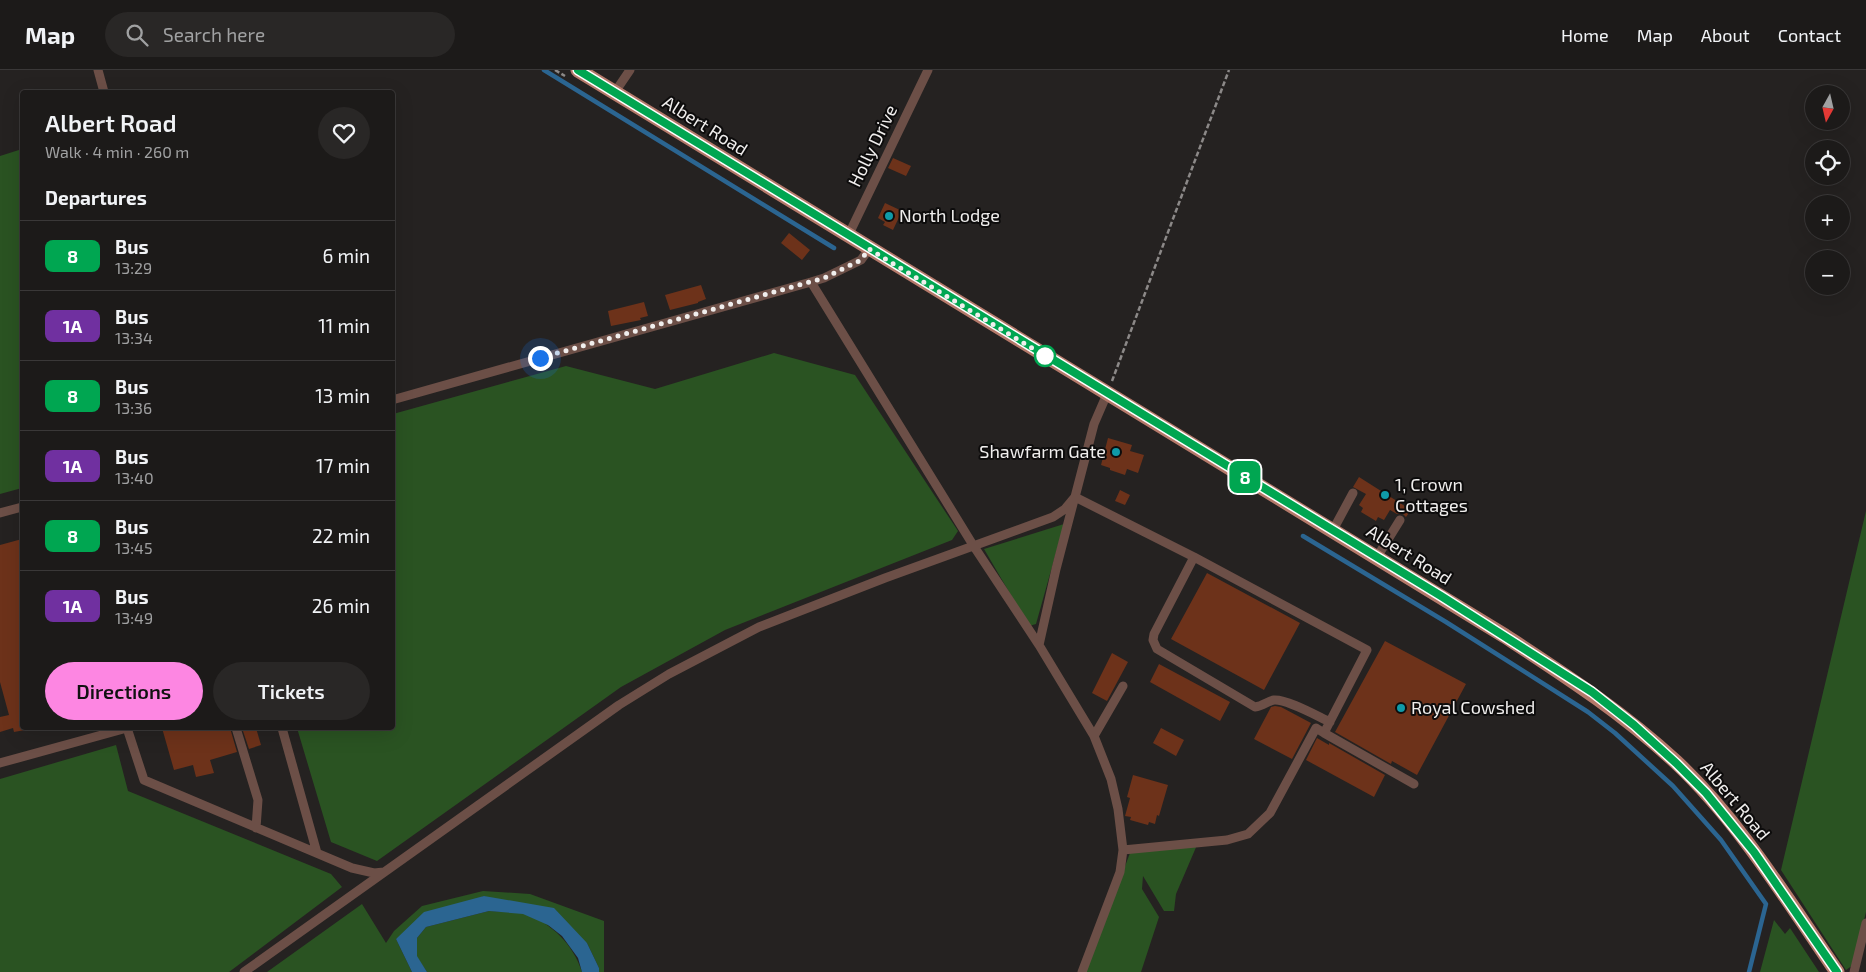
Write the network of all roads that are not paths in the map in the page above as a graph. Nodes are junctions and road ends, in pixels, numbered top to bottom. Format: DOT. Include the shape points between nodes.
graph roads {
  1 [pos="98,70"];
  2 [pos="630,70"];
  3 [pos="928,70"];
  4 [pos="575,75"];
  5 [pos="103,90"];
  6 [pos="615,92"];
  7 [pos="848,236"];
  8 [pos="869,249"];
  9 [pos="811,282"];
  10 [pos="1108,394"];
  11 [pos="395,399"];
  12 [pos="1353,493"];
  13 [pos="1075,497"];
  14 [pos="20,508"];
  15 [pos="0,513"];
  16 [pos="1400,520"];
  17 [pos="1333,530"];
  18 [pos="973,544"];
  19 [pos="1194,556"];
  20 [pos="1377,557"];
  21 [pos="1039,645"];
  22 [pos="1123,686"];
  23 [pos="1330,722"];
  24 [pos="120,730"];
  25 [pos="128,730"];
  26 [pos="237,730"];
  27 [pos="283,730"];
  28 [pos="1324,733"];
  29 [pos="1094,736"];
  30 [pos="0,763"];
  31 [pos="1414,784"];
  32 [pos="256,828"];
  33 [pos="1123,850"];
  34 [pos="316,853"];
  35 [pos="384,872"];
  36 [pos="1866,923"];
  37 [pos="244,972"];
  38 [pos="1082,972"];
  39 [pos="1837,972"];
  40 [pos="1854,972"];
  1 -- 5 [label="lane"];
  2 -- 6 [label="lane"];
  3 -- 7 [label="lane, Holly Drive"];
  4 -- 6 [label="main road, Albert Road"];
  6 -- 7 [label="main road, Albert Road"];
  7 -- 8 [label="main road, Albert Road"];
  8 -- 9 [label="lane" via="861,260"];
  8 -- 10 [label="main road, Albert Road"];
  9 -- 11 [label="lane"];
  9 -- 18 [label="lane"];
  10 -- 13 [label="lane" via="1094,424"];
  10 -- 17 [label="main road, Albert Road"];
  12 -- 17 [label="lane"];
  13 -- 18 [label="lane" via="1065,510 1053,517"];
  13 -- 19 [label="lane"];
  13 -- 21 [label="lane"];
  14 -- 15 [label="lane"];
  16 -- 20 [label="lane"];
  17 -- 20 [label="main road, Albert Road"];
  18 -- 21 [label="lane"];
  18 -- 35 [label="lane" via="759,628 669,674 619,705"];
  19 -- 23 [label="lane" via="1367,650"];
  19 -- 23 [label="lane" via="1154,634 1157,649 1255,707 1272,700 1282,701"];
  20 -- 39 [label="main road, Albert Road" via="1592,692 1634,725 1706,793 1754,852"];
  21 -- 29 [label="lane"];
  22 -- 29 [label="lane"];
  23 -- 28 [label="lane"];
  24 -- 30 [label="lane"];
  25 -- 32 [label="lane" via="144,780"];
  26 -- 32 [label="lane" via="258,800"];
  27 -- 34 [label="lane"];
  28 -- 31 [label="lane"];
  28 -- 33 [label="lane" via="1316,728 1270,813 1248,834 1227,840"];
  29 -- 33 [label="lane" via="1111,779"];
  32 -- 34 [label="lane"];
  33 -- 38 [label="lane" via="1120,872"];
  34 -- 35 [label="lane" via="366,872"];
  35 -- 37 [label="lane"];
  36 -- 40 [label="lane"];
}
